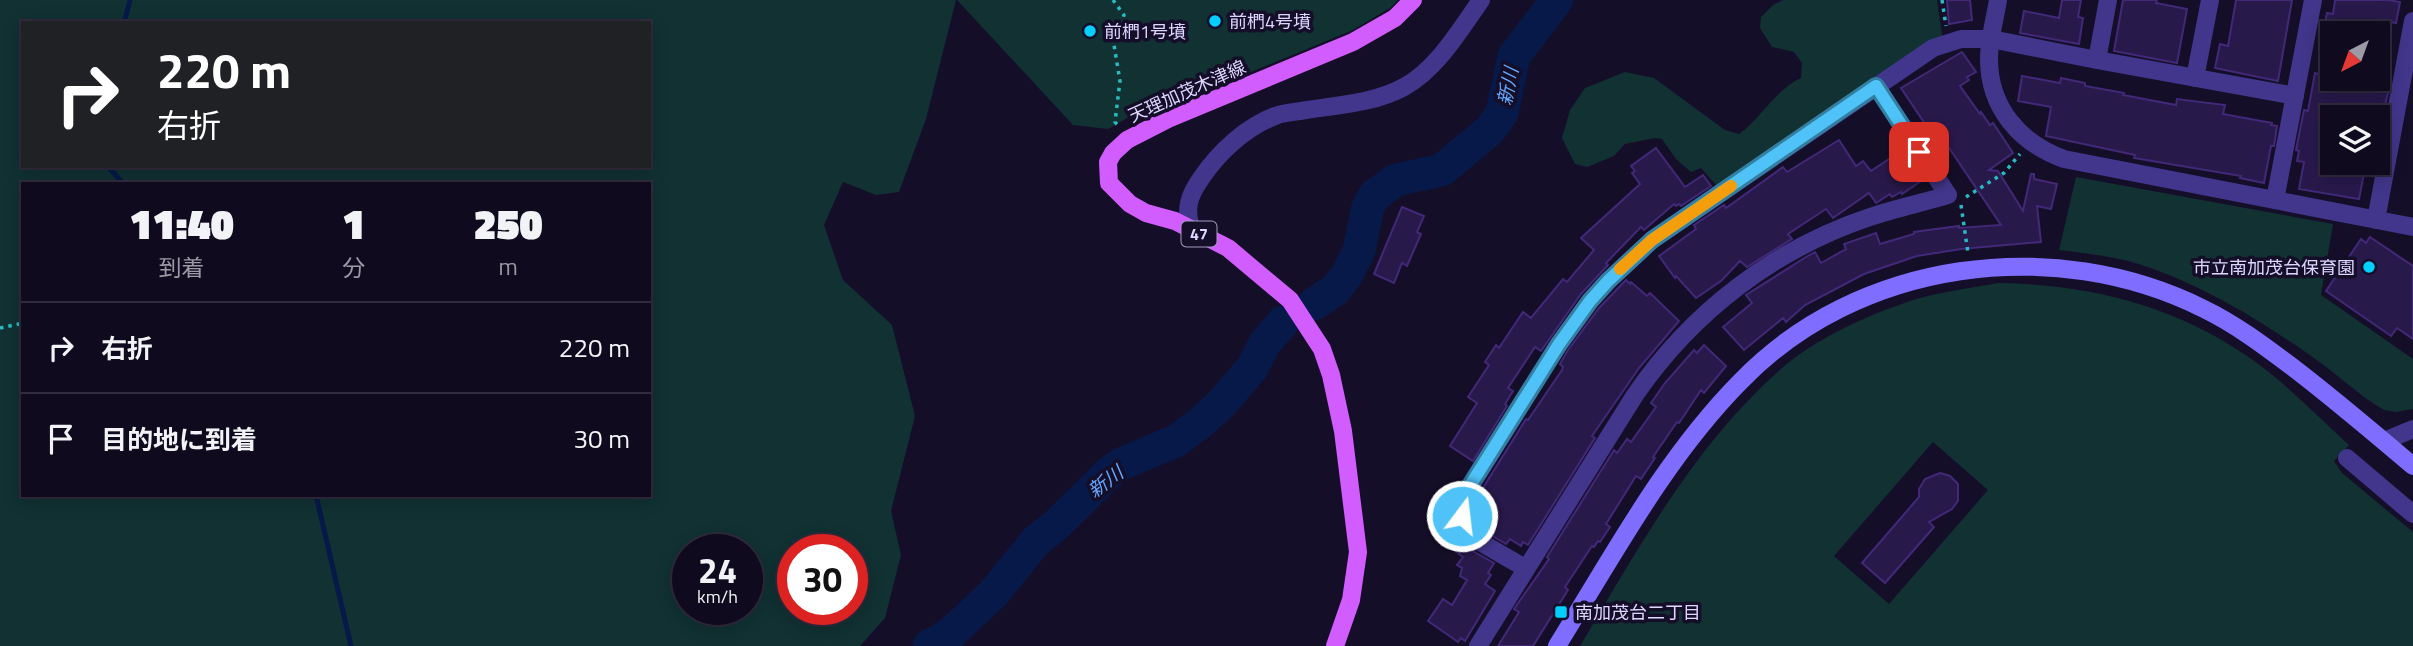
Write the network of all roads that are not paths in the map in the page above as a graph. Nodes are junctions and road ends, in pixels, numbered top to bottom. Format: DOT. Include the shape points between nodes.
graph roads {
  1 [pos="1413,0"];
  2 [pos="1481,0"];
  3 [pos="1998,0"];
  4 [pos="2108,0"];
  5 [pos="2210,0"];
  6 [pos="2314,0"];
  7 [pos="2413,21"];
  8 [pos="1991,38"];
  9 [pos="2097,60"];
  10 [pos="2196,78"];
  11 [pos="1876,86"];
  12 [pos="2295,96"];
  13 [pos="2275,200"];
  14 [pos="2376,220"];
  15 [pos="2413,227"];
  16 [pos="1192,230"];
  17 [pos="2413,429"];
  18 [pos="2384,441"];
  19 [pos="2347,458"];
  20 [pos="2413,466"];
  21 [pos="2413,514"];
  22 [pos="1525,568"];
  23 [pos="1335,646"];
  24 [pos="1478,646"];
  25 [pos="1557,646"];
  1 -- 16 [label="main road, 天理加茂木津線 / 47" via="1395,18 1353,42 1168,119 1127,140 1113,153 1108,162 1109,183 1116,193 1146,213"];
  2 -- 16 [label="street" via="1442,53 1403,88 1357,102 1275,115 1250,129 1218,156 1193,192 1187,204"];
  3 -- 8 [label="street"];
  4 -- 9 [label="street"];
  5 -- 10 [label="street"];
  6 -- 12 [label="street"];
  7 -- 14 [label="street"];
  8 -- 9 [label="street"];
  8 -- 11 [label="street" via="1961,39 1933,48"];
  8 -- 13 [label="street" via="1994,92 2006,117 2030,142 2064,159"];
  9 -- 10 [label="street"];
  10 -- 12 [label="street"];
  11 -- 22 [label="street" via="1652,240 1608,281 1574,322 1461,500 1463,532"];
  11 -- 22 [label="street" via="1948,195 1869,217 1811,241 1758,272 1710,309 1650,372"];
  12 -- 13 [label="street"];
  13 -- 14 [label="street"];
  14 -- 15 [label="street"];
  16 -- 23 [label="main road, 天理加茂木津線 / 47" via="1228,248 1290,300 1311,329 1328,366 1343,431 1358,552 1351,600"];
  17 -- 18 [label="street"];
  18 -- 20 [label="street"];
  18 -- 25 [label="street" via="2261,343 2205,309 2145,284 2081,270 2017,265 1907,282 1847,305 1792,338 1742,379 1669,469"];
  19 -- 21 [label="street"];
  22 -- 24 [label="street"];
}
